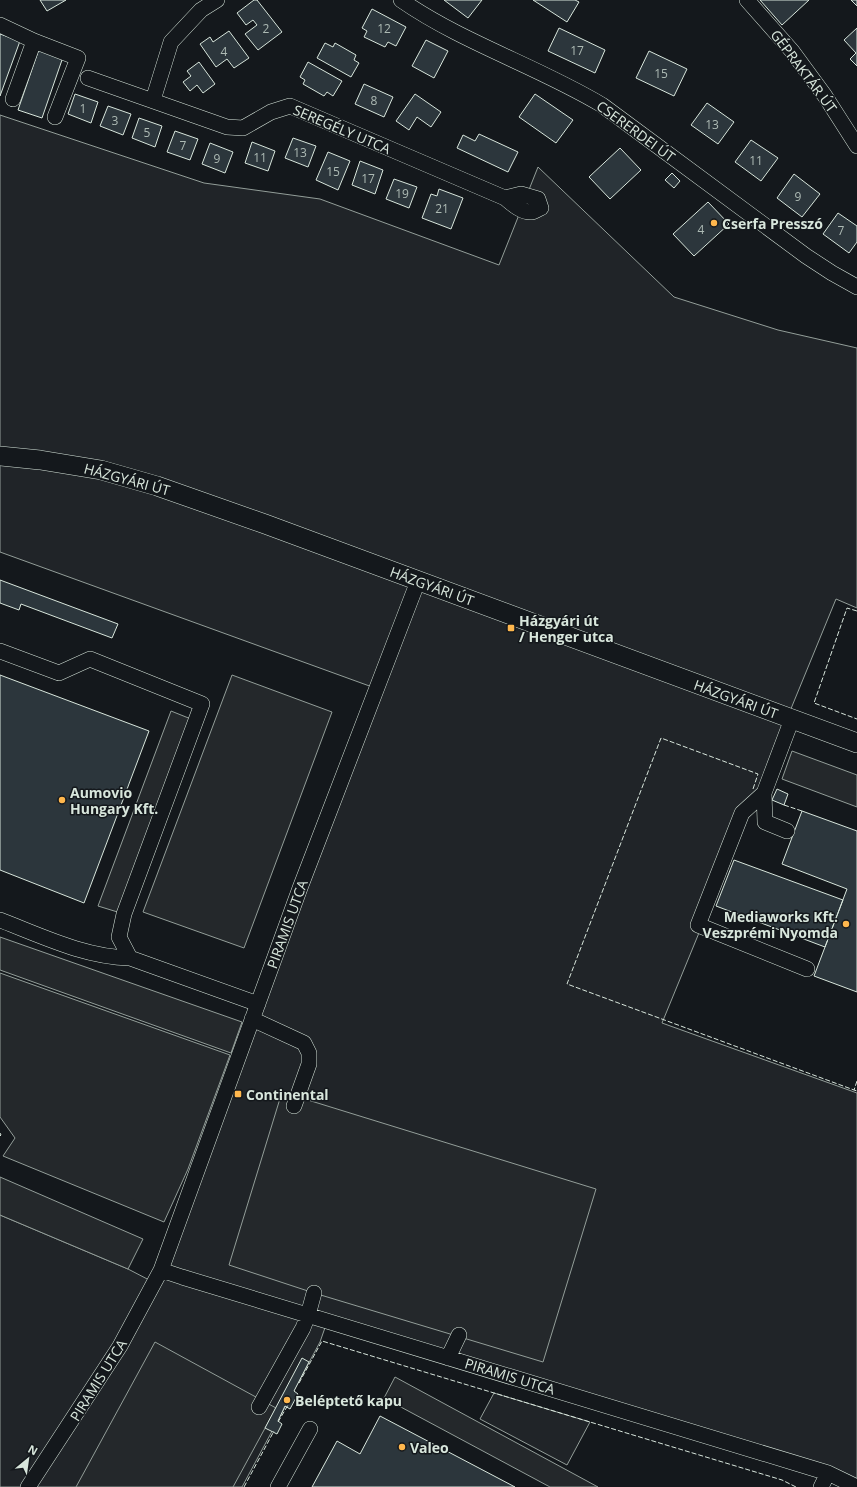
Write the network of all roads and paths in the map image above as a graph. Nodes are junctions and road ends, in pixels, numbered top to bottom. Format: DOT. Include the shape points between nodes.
graph roads {
  1 [pos="217,0"];
  2 [pos="401,0"];
  3 [pos="747,0"];
  4 [pos="0,25"];
  5 [pos="34,41"];
  6 [pos="88,78"];
  7 [pos="13,99"];
  8 [pos="153,100"];
  9 [pos="55,117"];
  10 [pos="857,146"];
  11 [pos="505,198"];
  12 [pos="857,287"];
  13 [pos="0,456"];
  14 [pos="418,581"];
  15 [pos="0,651"];
  16 [pos="792,719"];
  17 [pos="857,743"];
  18 [pos="764,793"];
  19 [pos="787,831"];
  20 [pos="0,920"];
  21 [pos="130,958"];
  22 [pos="807,969"];
  23 [pos="258,1004"];
  24 [pos="252,1019"];
  25 [pos="294,1106"];
  26 [pos="162,1270"];
  27 [pos="314,1293"];
  28 [pos="308,1315"];
  29 [pos="459,1335"];
  30 [pos="448,1358"];
  31 [pos="259,1407"];
  32 [pos="310,1429"];
  33 [pos="828,1473"];
  34 [pos="28,1487"];
  35 [pos="278,1487"];
  36 [pos="821,1487"];
  37 [pos="857,1487"];
  1 -- 8 [label="street" via="201,10 171,42"];
  2 -- 12 [label="street, CSERERDEI ÚT" via="445,27 572,87 602,105 806,256"];
  3 -- 10 [label="street, GÉPRAKTÁR ÚT" via="792,51"];
  4 -- 5 [label="street"];
  5 -- 7 [label="street"];
  5 -- 9 [label="street" via="78,58"];
  6 -- 8 [label="street, SEREGÉLY UTCA"];
  8 -- 11 [label="street, SEREGÉLY UTCA" via="227,127 243,128 271,112 290,106"];
  13 -- 14 [label="main road, HÁZGYÁRI ÚT" via="101,470 157,486"];
  14 -- 16 [label="main road, HÁZGYÁRI ÚT"];
  14 -- 23 [label="street, PIRAMIS UTCA"];
  15 -- 21 [label="street" via="59,673 90,659 202,704 124,914 119,936"];
  16 -- 17 [label="main road, HÁZGYÁRI ÚT"];
  16 -- 18 [label="street"];
  18 -- 19 [label="street" via="765,822"];
  18 -- 22 [label="street" via="742,813 698,925"];
  20 -- 21 [label="street" via="83,951"];
  21 -- 23 [label="street"];
  23 -- 24 [label="street, PIRAMIS UTCA"];
  24 -- 25 [label="street" via="304,1043 309,1064"];
  24 -- 26 [label="street, PIRAMIS UTCA"];
  26 -- 28 [label="street, PIRAMIS UTCA"];
  26 -- 34 [label="street, PIRAMIS UTCA" via="120,1346"];
  27 -- 28 [label="street"];
  28 -- 30 [label="street, PIRAMIS UTCA"];
  28 -- 31 [label="street"];
  29 -- 30 [label="street"];
  30 -- 33 [label="street, PIRAMIS UTCA"];
  32 -- 35 [label="street"];
  33 -- 36 [label="street"];
  33 -- 37 [label="street, PIRAMIS UTCA"];
}
